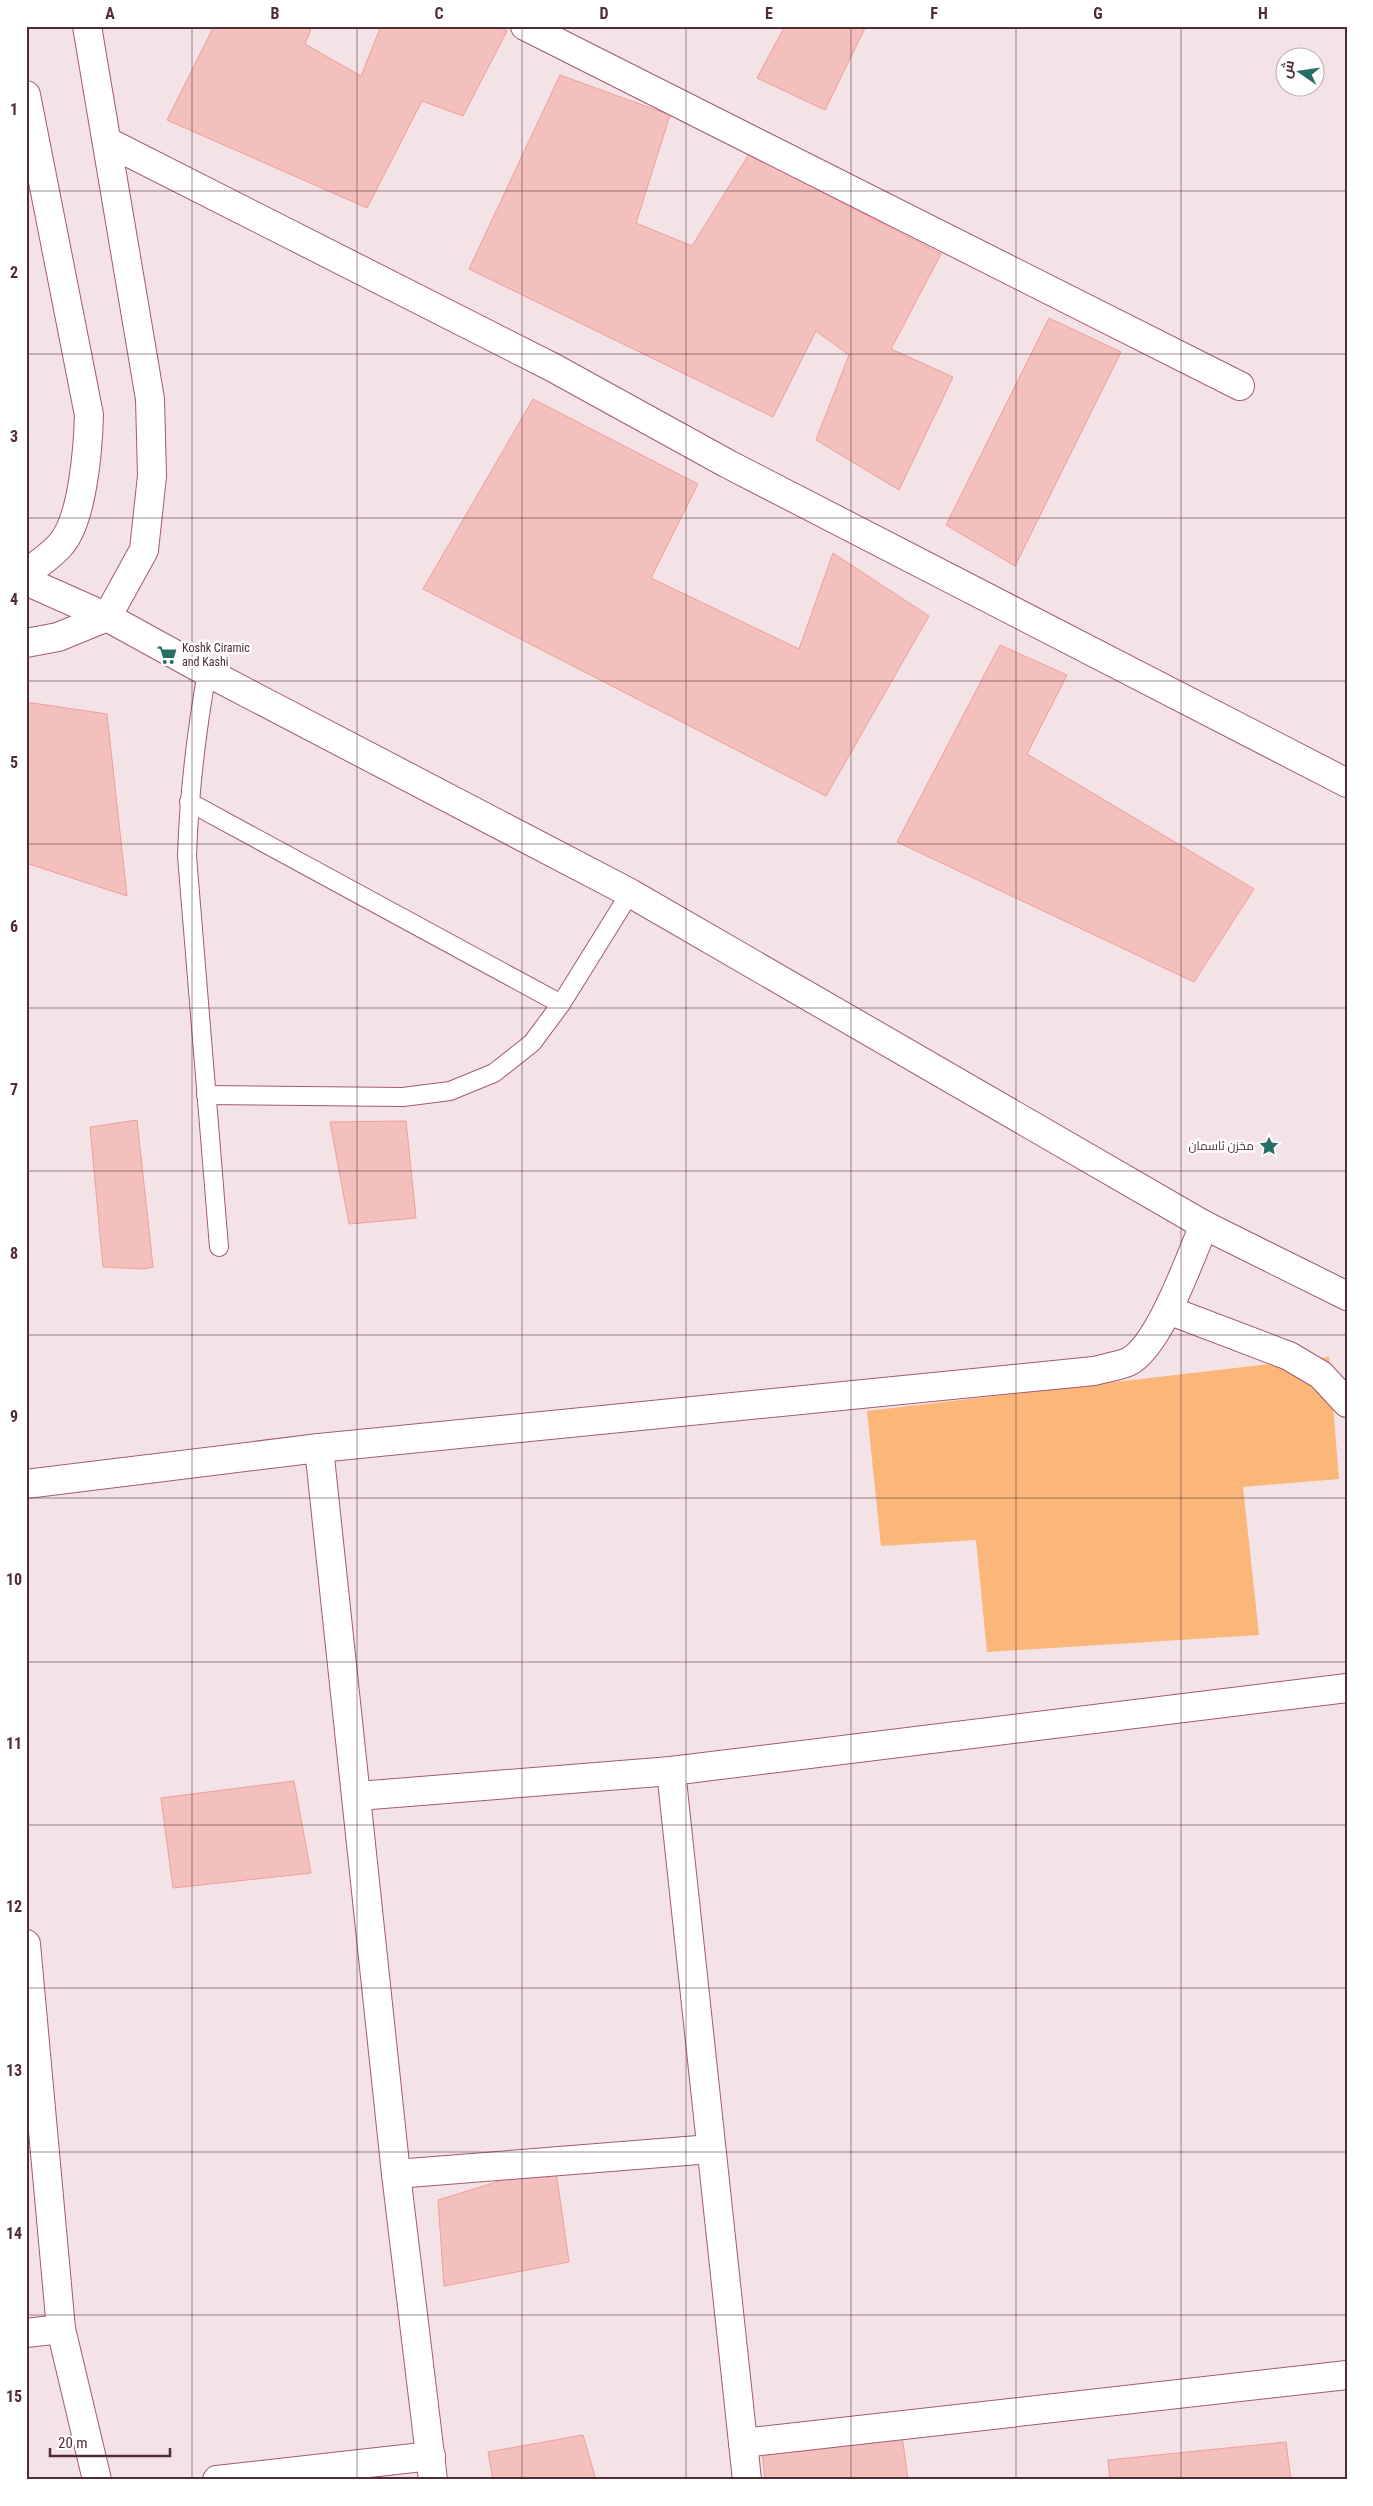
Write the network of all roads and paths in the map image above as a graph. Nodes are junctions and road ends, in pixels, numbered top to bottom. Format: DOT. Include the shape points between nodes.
graph roads {
  1 [pos="87,26"];
  2 [pos="525,26"];
  3 [pos="26,94"];
  4 [pos="31,131"];
  5 [pos="108,142"];
  6 [pos="1240,386"];
  7 [pos="26,574"];
  8 [pos="26,581"];
  9 [pos="107,617"];
  10 [pos="26,643"];
  11 [pos="207,672"];
  12 [pos="1347,783"];
  13 [pos="188,802"];
  14 [pos="630,893"];
  15 [pos="560,1004"];
  16 [pos="206,1096"];
  17 [pos="1204,1225"];
  18 [pos="218,1247"];
  19 [pos="1347,1296"];
  20 [pos="1168,1310"];
  21 [pos="1347,1403"];
  22 [pos="319,1448"];
  23 [pos="26,1484"];
  24 [pos="1347,1688"];
  25 [pos="671,1771"];
  26 [pos="358,1796"];
  27 [pos="26,1944"];
  28 [pos="711,2149"];
  29 [pos="396,2174"];
  30 [pos="61,2328"];
  31 [pos="26,2333"];
  32 [pos="1347,2376"];
  33 [pos="743,2443"];
  34 [pos="432,2468"];
  35 [pos="97,2480"];
  36 [pos="217,2480"];
  37 [pos="747,2480"];
  1 -- 5 [label="street"];
  2 -- 6 [label="street"];
  3 -- 4 [label="street"];
  4 -- 7 [label="street" via="89,415 88,451 72,522 62,543"];
  5 -- 9 [label="street" via="150,399 152,476 144,550"];
  5 -- 12 [label="street" via="552,367 728,464"];
  8 -- 9 [label="street"];
  9 -- 10 [label="street" via="58,636"];
  9 -- 11 [label="street"];
  11 -- 13 [label="lane"];
  11 -- 14 [label="street"];
  13 -- 15 [label="lane"];
  13 -- 16 [label="lane" via="187,856"];
  14 -- 15 [label="lane"];
  14 -- 17 [label="street"];
  15 -- 16 [label="lane" via="532,1043 494,1073 450,1091 403,1097"];
  16 -- 18 [label="lane"];
  17 -- 19 [label="street"];
  17 -- 20 [label="street"];
  20 -- 21 [label="street" via="1288,1356 1321,1374"];
  20 -- 22 [label="street" via="1145,1348 1129,1362 1094,1371"];
  22 -- 23 [label="street"];
  22 -- 26 [label="street"];
  24 -- 25 [label="street"];
  25 -- 26 [label="street"];
  25 -- 28 [label="street"];
  26 -- 29 [label="street"];
  27 -- 30 [label="street"];
  28 -- 29 [label="street"];
  28 -- 33 [label="street"];
  29 -- 34 [label="street"];
  30 -- 31 [label="street"];
  30 -- 35 [label="street"];
  32 -- 33 [label="street"];
  33 -- 37 [label="street"];
  34 -- 36 [label="street"];
}
